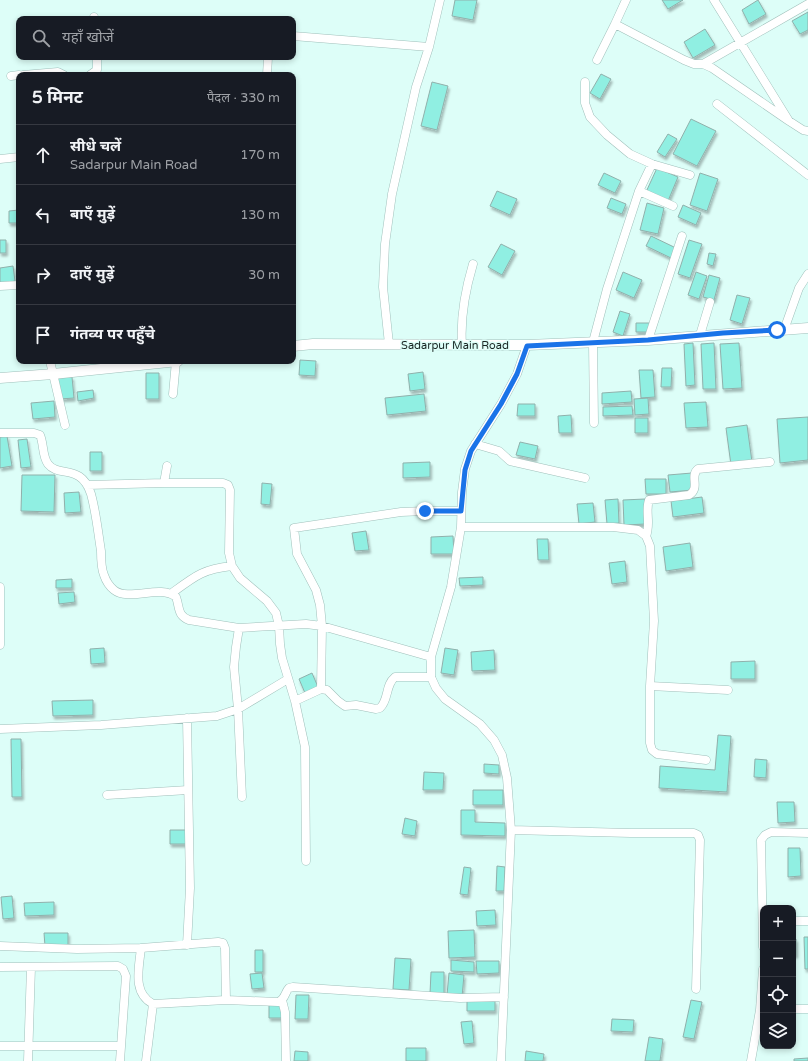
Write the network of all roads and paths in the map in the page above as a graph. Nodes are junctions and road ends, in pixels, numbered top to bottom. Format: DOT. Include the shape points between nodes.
graph roads {
  1 [pos="440,0"];
  2 [pos="626,0"];
  3 [pos="714,0"];
  4 [pos="808,4"];
  5 [pos="615,24"];
  6 [pos="296,36"];
  7 [pos="740,44"];
  8 [pos="429,47"];
  9 [pos="97,60"];
  10 [pos="268,60"];
  11 [pos="597,60"];
  12 [pos="703,64"];
  13 [pos="94,72"];
  14 [pos="267,72"];
  15 [pos="585,82"];
  16 [pos="716,104"];
  17 [pos="789,121"];
  18 [pos="808,131"];
  19 [pos="16,157"];
  20 [pos="0,159"];
  21 [pos="652,164"];
  22 [pos="690,175"];
  23 [pos="808,175"];
  24 [pos="639,191"];
  25 [pos="673,206"];
  26 [pos="682,236"];
  27 [pos="473,264"];
  28 [pos="808,274"];
  29 [pos="16,285"];
  30 [pos="0,286"];
  31 [pos="710,302"];
  32 [pos="808,328"];
  33 [pos="784,330"];
  34 [pos="700,336"];
  35 [pos="648,340"];
  36 [pos="592,342"];
  37 [pos="388,344"];
  38 [pos="462,345"];
  39 [pos="296,346"];
  40 [pos="527,346"];
  41 [pos="51,364"];
  42 [pos="148,364"];
  43 [pos="177,364"];
  44 [pos="53,374"];
  45 [pos="0,378"];
  46 [pos="173,394"];
  47 [pos="594,424"];
  48 [pos="65,425"];
  49 [pos="0,433"];
  50 [pos="475,444"];
  51 [pos="770,462"];
  52 [pos="167,466"];
  53 [pos="585,478"];
  54 [pos="164,483"];
  55 [pos="87,485"];
  56 [pos="461,511"];
  57 [pos="461,527"];
  58 [pos="646,536"];
  59 [pos="232,566"];
  60 [pos="0,587"];
  61 [pos="172,593"];
  62 [pos="279,626"];
  63 [pos="322,626"];
  64 [pos="239,628"];
  65 [pos="0,645"];
  66 [pos="431,657"];
  67 [pos="432,677"];
  68 [pos="288,679"];
  69 [pos="650,686"];
  70 [pos="321,689"];
  71 [pos="728,690"];
  72 [pos="295,701"];
  73 [pos="238,709"];
  74 [pos="187,718"];
  75 [pos="0,730"];
  76 [pos="706,760"];
  77 [pos="188,790"];
  78 [pos="107,795"];
  79 [pos="242,797"];
  80 [pos="511,830"];
  81 [pos="808,833"];
  82 [pos="306,861"];
  83 [pos="796,921"];
  84 [pos="808,921"];
  85 [pos="763,941"];
  86 [pos="187,945"];
  87 [pos="0,946"];
  88 [pos="141,948"];
  89 [pos="0,967"];
  90 [pos="31,967"];
  91 [pos="762,977"];
  92 [pos="696,989"];
  93 [pos="504,997"];
  94 [pos="226,1000"];
  95 [pos="282,1000"];
  96 [pos="153,1004"];
  97 [pos="796,1009"];
  98 [pos="808,1009"];
  99 [pos="0,1046"];
  100 [pos="28,1046"];
  101 [pos="121,1046"];
  102 [pos="28,1061"];
  103 [pos="120,1061"];
  104 [pos="146,1061"];
  105 [pos="286,1061"];
  106 [pos="501,1061"];
  107 [pos="751,1061"];
  1 -- 8 [label="street"];
  2 -- 5 [label="street"];
  3 -- 7 [label="street"];
  4 -- 7 [label="street"];
  5 -- 11 [label="street"];
  5 -- 12 [label="street" via="684,60"];
  6 -- 8 [label="street"];
  7 -- 12 [label="street"];
  7 -- 17 [label="street"];
  8 -- 37 [label="street" via="403,142 385,244 383,288"];
  9 -- 13 [label="street" via="97,70"];
  10 -- 14 [label="street"];
  12 -- 17 [label="street"];
  15 -- 21 [label="street" via="585,103 590,117 607,136 630,154"];
  16 -- 23 [label="street"];
  17 -- 18 [label="street"];
  19 -- 20 [label="street"];
  21 -- 22 [label="street"];
  21 -- 24 [label="street"];
  24 -- 25 [label="street"];
  24 -- 36 [label="street"];
  26 -- 35 [label="street"];
  27 -- 38 [label="street" via="462,309"];
  28 -- 33 [label="street" via="799,288"];
  29 -- 30 [label="street"];
  31 -- 34 [label="street"];
  32 -- 33 [label="street, Sadarpur Main Road"];
  33 -- 34 [label="street, Sadarpur Main Road"];
  34 -- 35 [label="street, Sadarpur Main Road"];
  35 -- 36 [label="street, Sadarpur Main Road"];
  36 -- 40 [label="street, Sadarpur Main Road"];
  36 -- 47 [label="street"];
  37 -- 38 [label="street, Sadarpur Main Road"];
  37 -- 39 [label="street, Sadarpur Main Road"];
  38 -- 40 [label="street, Sadarpur Main Road"];
  40 -- 50 [label="street" via="517,374"];
  41 -- 44 [label="street"];
  42 -- 44 [label="street"];
  43 -- 46 [label="street"];
  44 -- 45 [label="street"];
  44 -- 48 [label="street"];
  49 -- 55 [label="street" via="40,435 48,465 74,473"];
  50 -- 53 [label="street" via="499,450 510,462"];
  50 -- 56 [label="street" via="465,470"];
  51 -- 58 [label="street" via="698,469 694,474 695,489 689,496 649,500"];
  52 -- 54 [label="street"];
  54 -- 55 [label="street"];
  54 -- 59 [label="street" via="228,485 229,553"];
  55 -- 61 [label="street" via="98,528 103,574 109,585 115,591 124,594"];
  56 -- 57 [label="street"];
  56 -- 63 [label="street" via="401,512 294,528 297,554 316,590"];
  57 -- 58 [label="street" via="613,527 638,530"];
  57 -- 66 [label="street" via="451,587"];
  58 -- 69 [label="street" via="650,546 654,620"];
  59 -- 61 [label="street" via="201,572"];
  59 -- 62 [label="street" via="240,578 267,601 276,613"];
  60 -- 65 [label="street"];
  61 -- 64 [label="street" via="183,617"];
  62 -- 63 [label="street"];
  62 -- 64 [label="street"];
  62 -- 68 [label="street" via="280,644"];
  63 -- 66 [label="street"];
  63 -- 70 [label="street"];
  64 -- 73 [label="street" via="234,667"];
  66 -- 67 [label="street"];
  67 -- 70 [label="street" via="395,678 389,684 383,705 376,709 356,705 345,706 327,690"];
  67 -- 80 [label="street" via="436,688 445,699 480,724 494,740 502,755 507,778"];
  68 -- 72 [label="street"];
  68 -- 73 [label="street"];
  69 -- 71 [label="street"];
  69 -- 76 [label="street" via="652,750 657,754"];
  70 -- 72 [label="street"];
  72 -- 82 [label="street" via="306,756"];
  73 -- 74 [label="street" via="217,716"];
  73 -- 79 [label="street"];
  74 -- 75 [label="street" via="94,726"];
  74 -- 77 [label="street"];
  77 -- 78 [label="street"];
  77 -- 86 [label="street" via="190,888"];
  80 -- 92 [label="street" via="698,835 700,840"];
  80 -- 93 [label="street"];
  81 -- 85 [label="street" via="771,832 761,840"];
  83 -- 84 [label="street"];
  86 -- 88 [label="street"];
  86 -- 94 [label="street" via="223,943"];
  87 -- 88 [label="street"];
  88 -- 96 [label="street" via="138,984 146,1001"];
  89 -- 90 [label="street"];
  90 -- 100 [label="street"];
  90 -- 101 [label="street" via="118,966 123,969 126,976"];
  91 -- 107 [label="street" via="760,1010"];
  93 -- 95 [label="street" via="460,998 293,987 289,988"];
  93 -- 106 [label="street"];
  94 -- 95 [label="street"];
  94 -- 96 [label="street"];
  95 -- 105 [label="street" via="285,1012"];
  96 -- 104 [label="street"];
  97 -- 98 [label="street"];
  99 -- 100 [label="street"];
  100 -- 101 [label="street"];
  100 -- 102 [label="street"];
  101 -- 103 [label="street"];
}
